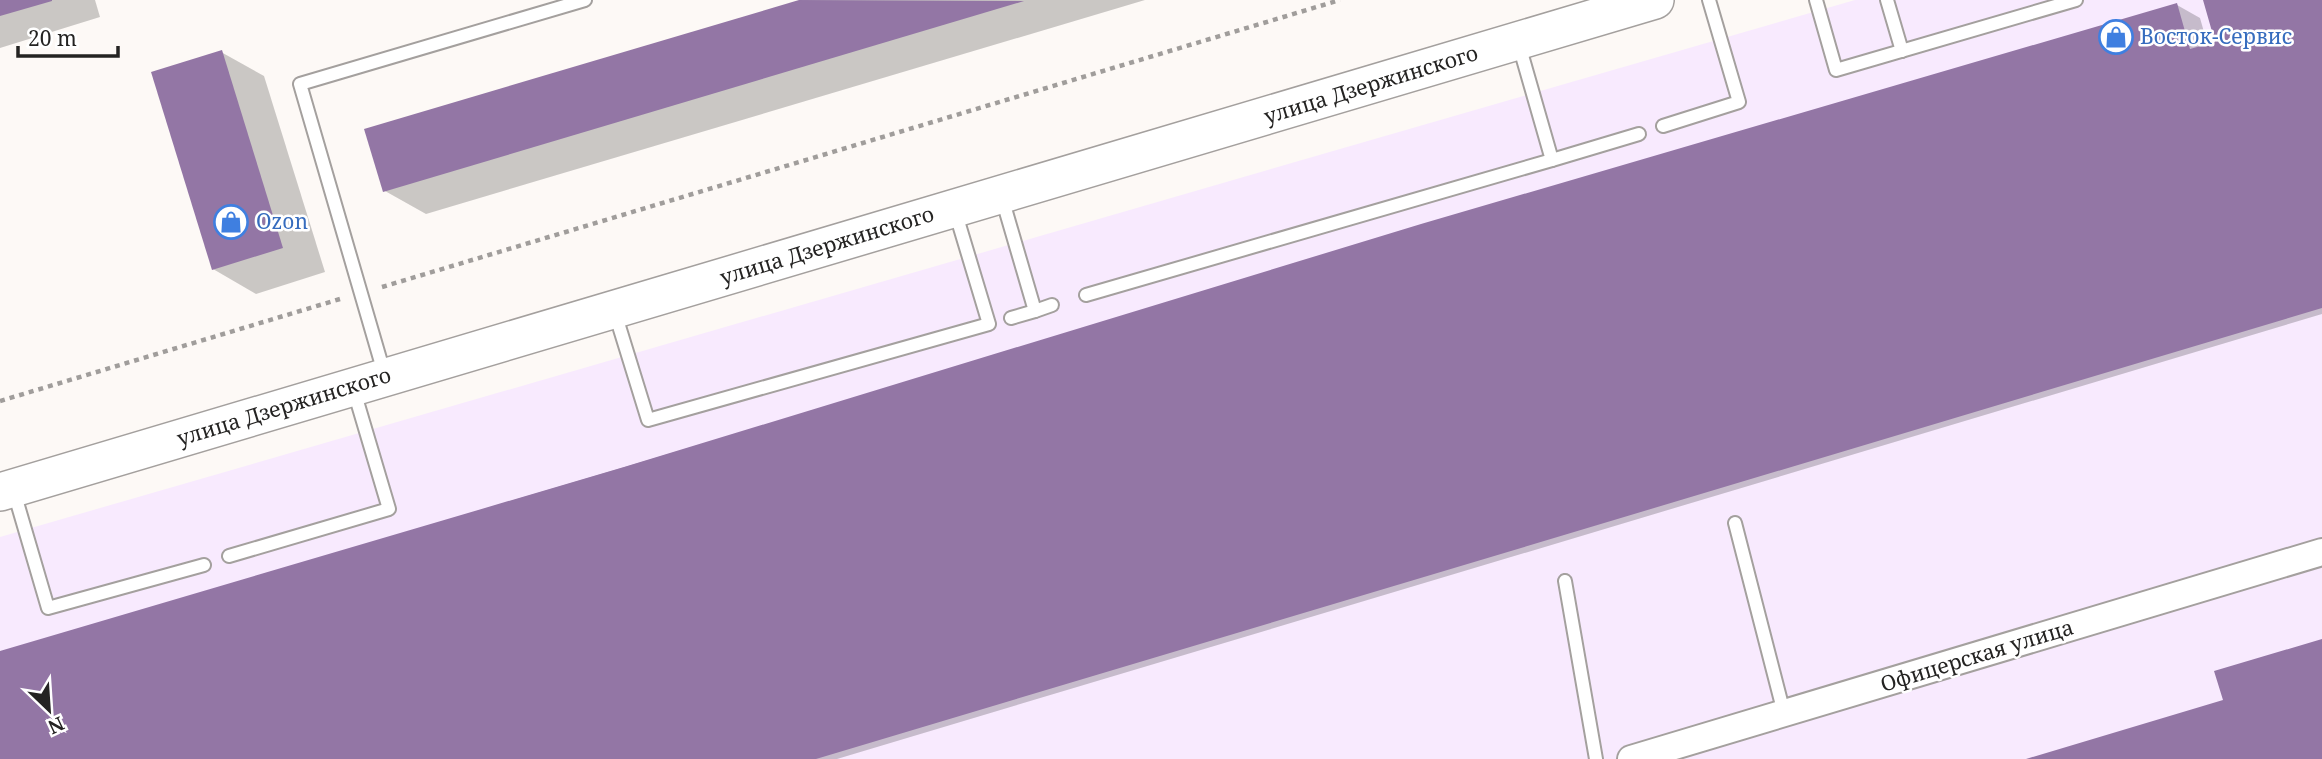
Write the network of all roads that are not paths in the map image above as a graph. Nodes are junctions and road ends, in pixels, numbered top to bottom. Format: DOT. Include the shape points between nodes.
graph roads {
  1 [pos="585,0"];
  2 [pos="1655,0"];
  3 [pos="1709,0"];
  4 [pos="1816,0"];
  5 [pos="1887,0"];
  6 [pos="2076,0"];
  7 [pos="1518,41"];
  8 [pos="1902,51"];
  9 [pos="1662,126"];
  10 [pos="1639,134"];
  11 [pos="1552,159"];
  12 [pos="1001,194"];
  13 [pos="954,208"];
  14 [pos="1087,295"];
  15 [pos="1052,305"];
  16 [pos="614,310"];
  17 [pos="1035,311"];
  18 [pos="1011,318"];
  19 [pos="369,382"];
  20 [pos="7,490"];
  21 [pos="1735,523"];
  22 [pos="2322,552"];
  23 [pos="229,556"];
  24 [pos="204,565"];
  25 [pos="1564,580"];
  26 [pos="1784,713"];
  27 [pos="1596,759"];
  28 [pos="1631,759"];
  1 -- 19 [label="lane" via="300,83 361,293"];
  2 -- 7 [label="main road, улица Дзержинского" via="1582,16"];
  3 -- 9 [label="lane" via="1739,102"];
  4 -- 8 [label="lane" via="1836,70"];
  5 -- 8 [label="lane"];
  6 -- 8 [label="lane"];
  7 -- 11 [label="lane"];
  7 -- 12 [label="main road, улица Дзержинского"];
  10 -- 11 [label="lane"];
  11 -- 14 [label="lane"];
  12 -- 13 [label="main road, улица Дзержинского"];
  12 -- 17 [label="lane"];
  13 -- 16 [label="main road, улица Дзержинского"];
  13 -- 16 [label="lane" via="989,324 648,420"];
  15 -- 17 [label="lane"];
  16 -- 19 [label="main road, улица Дзержинского"];
  17 -- 18 [label="lane"];
  19 -- 20 [label="main road, улица Дзержинского"];
  19 -- 23 [label="lane" via="389,509"];
  20 -- 24 [label="lane" via="48,608"];
  21 -- 26 [label="lane"];
  22 -- 26 [label="street, Офицерская улица"];
  25 -- 27 [label="lane"];
  26 -- 28 [label="street, Офицерская улица"];
}
